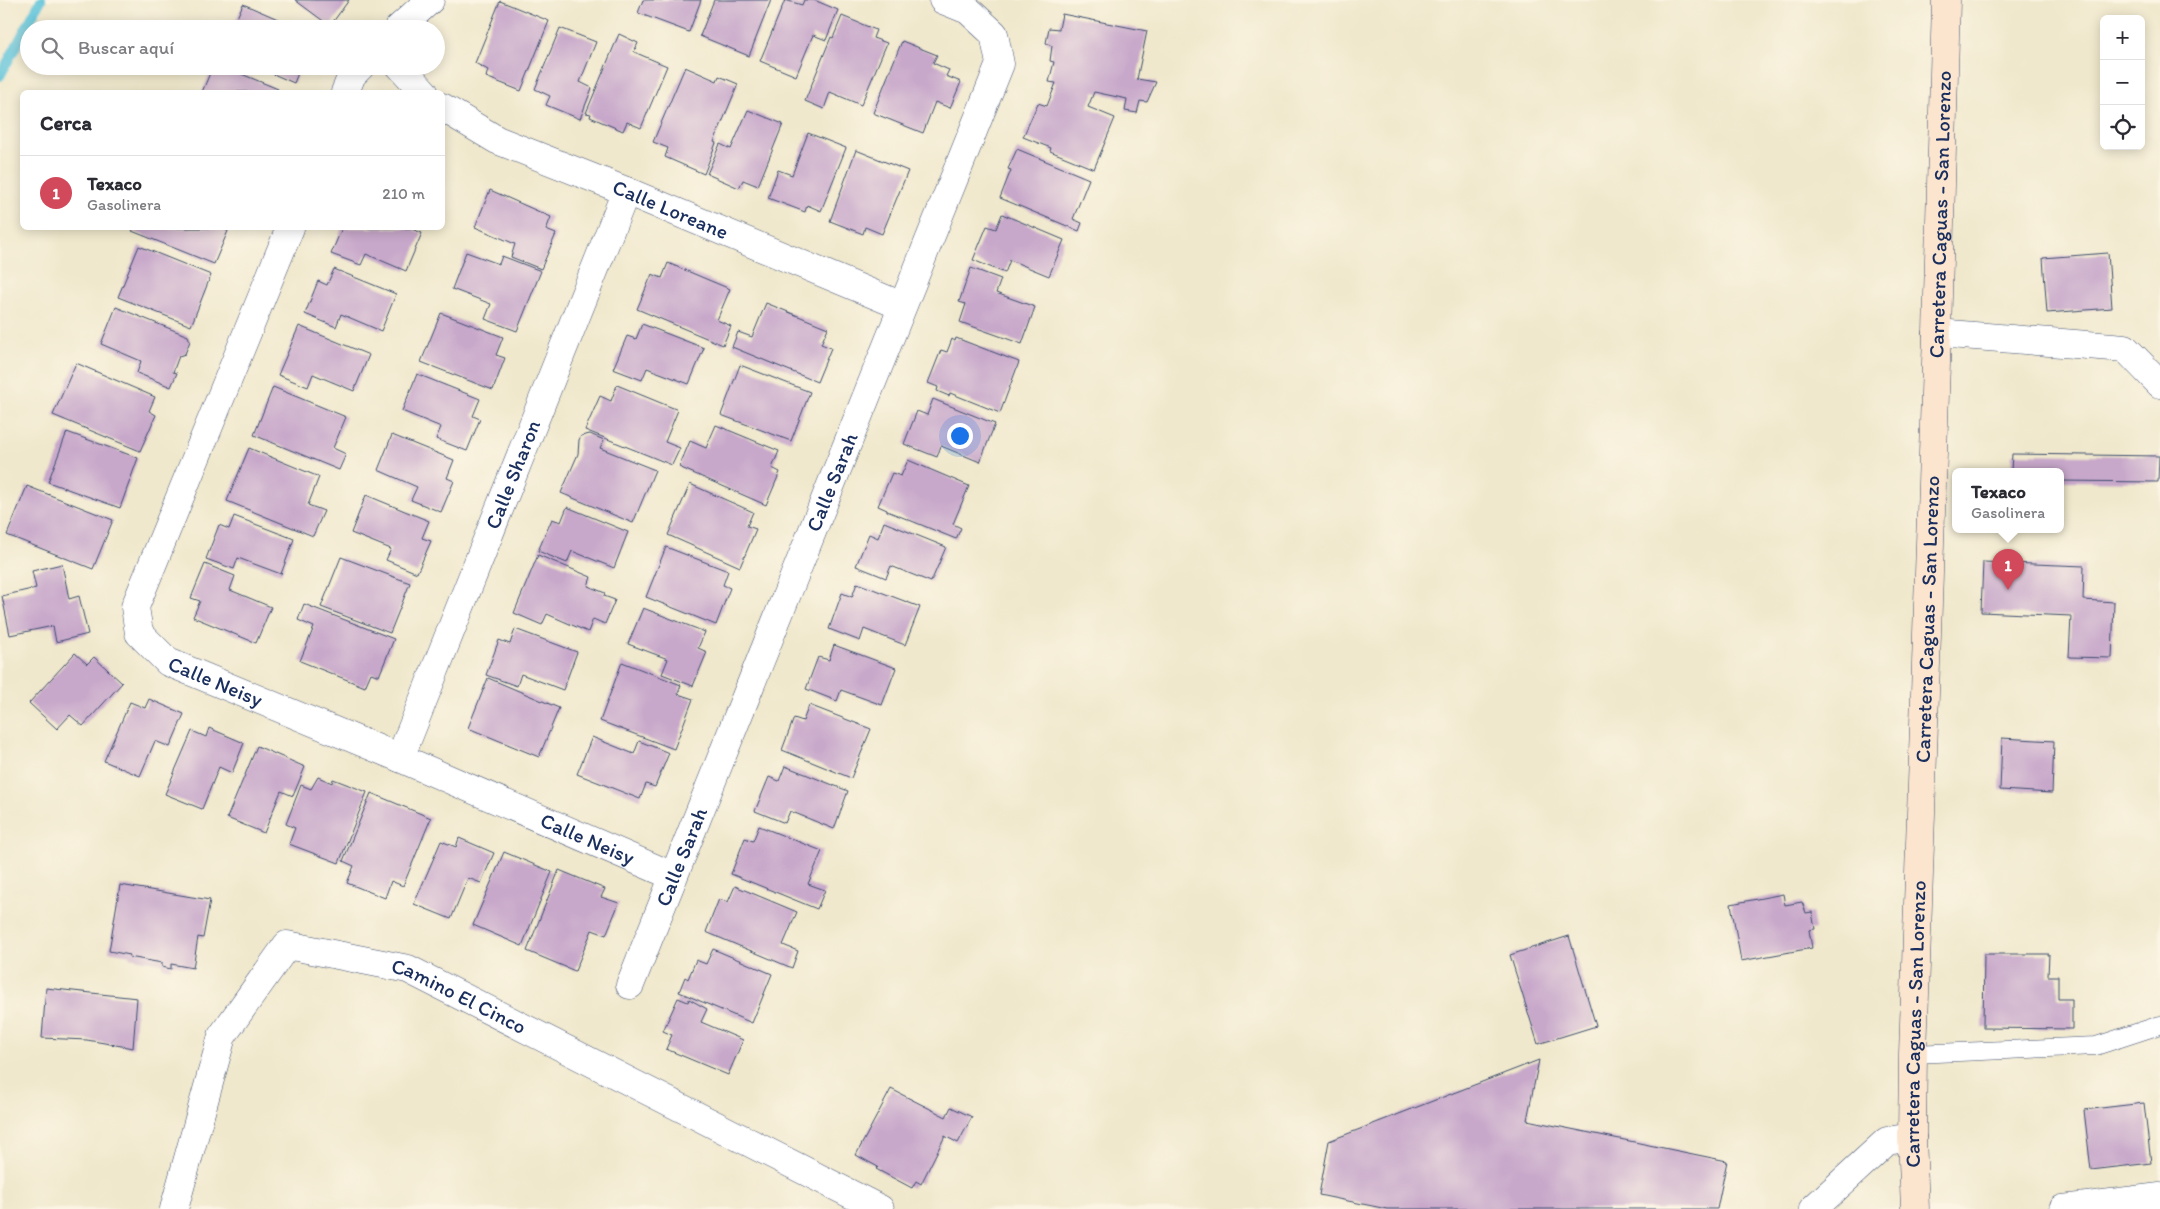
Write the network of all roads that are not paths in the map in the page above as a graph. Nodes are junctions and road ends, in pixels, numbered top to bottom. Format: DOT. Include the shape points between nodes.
graph roads {
  1 [pos="430,0"];
  2 [pos="943,0"];
  3 [pos="1946,0"];
  4 [pos="408,20"];
  5 [pos="352,75"];
  6 [pos="408,75"];
  7 [pos="346,90"];
  8 [pos="422,90"];
  9 [pos="445,109"];
  10 [pos="626,191"];
  11 [pos="289,230"];
  12 [pos="902,306"];
  13 [pos="1937,333"];
  14 [pos="2160,384"];
  15 [pos="400,758"];
  16 [pos="673,876"];
  17 [pos="630,985"];
  18 [pos="2160,1025"];
  19 [pos="1913,1054"];
  20 [pos="1912,1137"];
  21 [pos="2160,1197"];
  22 [pos="174,1209"];
  23 [pos="880,1209"];
  24 [pos="1813,1209"];
  25 [pos="1915,1209"];
  26 [pos="2063,1209"];
  1 -- 4 [label="street"];
  2 -- 12 [label="street, Calle Sarah" via="968,10 994,34 1000,64"];
  3 -- 13 [label="main road, Carretera Caguas - San Lorenzo"];
  5 -- 7 [label="street"];
  6 -- 8 [label="street"];
  9 -- 10 [label="street, Calle Loreane" via="497,140"];
  10 -- 12 [label="street, Calle Loreane"];
  10 -- 15 [label="street, Calle Sharon"];
  11 -- 15 [label="street, Calle Neisy" via="135,607 139,633 168,662"];
  12 -- 16 [label="street, Calle Sarah"];
  13 -- 14 [label="street" via="2125,348"];
  13 -- 19 [label="main road, Carretera Caguas - San Lorenzo"];
  15 -- 16 [label="street, Calle Neisy"];
  16 -- 17 [label="street, Calle Sarah"];
  18 -- 19 [label="lane" via="2096,1046"];
  19 -- 20 [label="main road, Carretera Caguas - San Lorenzo"];
  20 -- 24 [label="street" via="1887,1141"];
  20 -- 25 [label="main road, Carretera Caguas - San Lorenzo"];
  21 -- 26 [label="street"];
  22 -- 23 [label="street, Camino El Cinco" via="222,1036 287,945 408,969"];
}
